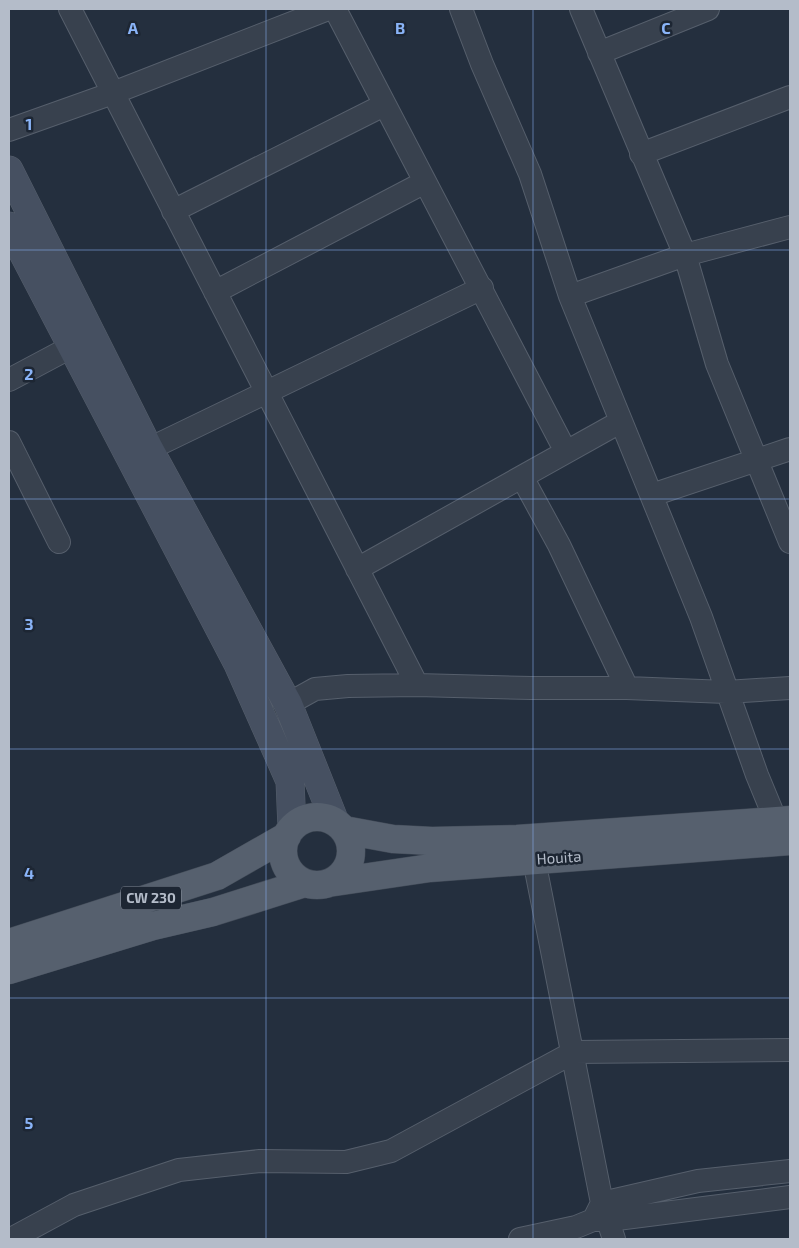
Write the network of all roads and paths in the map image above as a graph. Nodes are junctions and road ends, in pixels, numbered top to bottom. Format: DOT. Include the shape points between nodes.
graph roads {
  1 [pos="70,9"];
  2 [pos="328,9"];
  3 [pos="335,9"];
  4 [pos="461,9"];
  5 [pos="581,9"];
  6 [pos="708,9"];
  7 [pos="599,53"];
  8 [pos="113,93"];
  9 [pos="790,97"];
  10 [pos="384,105"];
  11 [pos="9,130"];
  12 [pos="641,154"];
  13 [pos="9,170"];
  14 [pos="425,182"];
  15 [pos="173,211"];
  16 [pos="9,226"];
  17 [pos="790,226"];
  18 [pos="685,255"];
  19 [pos="482,288"];
  20 [pos="215,292"];
  21 [pos="570,296"];
  22 [pos="71,347"];
  23 [pos="9,380"];
  24 [pos="266,392"];
  25 [pos="620,422"];
  26 [pos="9,442"];
  27 [pos="150,449"];
  28 [pos="790,449"];
  29 [pos="566,452"];
  30 [pos="756,460"];
  31 [pos="522,477"];
  32 [pos="652,495"];
  33 [pos="59,542"];
  34 [pos="790,542"];
  35 [pos="357,569"];
  36 [pos="417,685"];
  37 [pos="627,688"];
  38 [pos="790,688"];
  39 [pos="726,692"];
  40 [pos="288,704"];
  41 [pos="339,826"];
  42 [pos="786,827"];
  43 [pos="289,832"];
  44 [pos="534,860"];
  45 [pos="317,883"];
  46 [pos="9,943"];
  47 [pos="9,970"];
  48 [pos="790,1050"];
  49 [pos="574,1052"];
  50 [pos="790,1171"];
  51 [pos="743,1176"];
  52 [pos="790,1197"];
  53 [pos="746,1202"];
  54 [pos="605,1221"];
  55 [pos="11,1239"];
  56 [pos="520,1239"];
  1 -- 8 [label="street"];
  2 -- 8 [label="street"];
  3 -- 10 [label="street"];
  4 -- 21 [label="street" via="530,174"];
  5 -- 7 [label="street"];
  6 -- 7 [label="street"];
  7 -- 12 [label="street"];
  8 -- 11 [label="street"];
  8 -- 15 [label="street"];
  9 -- 12 [label="street"];
  10 -- 14 [label="street"];
  10 -- 15 [label="street"];
  12 -- 18 [label="street"];
  13 -- 27 [label="main road"];
  14 -- 19 [label="street"];
  14 -- 20 [label="street"];
  15 -- 20 [label="street"];
  16 -- 22 [label="main road"];
  17 -- 18 [label="street"];
  18 -- 21 [label="street"];
  18 -- 30 [label="street" via="717,364"];
  19 -- 24 [label="street"];
  19 -- 29 [label="street"];
  20 -- 24 [label="street"];
  21 -- 25 [label="street"];
  22 -- 23 [label="street"];
  22 -- 43 [label="main road" via="238,664 290,781"];
  24 -- 27 [label="street"];
  24 -- 35 [label="street"];
  25 -- 29 [label="street"];
  25 -- 32 [label="street"];
  26 -- 33 [label="street"];
  27 -- 40 [label="main road"];
  28 -- 30 [label="street"];
  29 -- 31 [label="street"];
  30 -- 32 [label="street"];
  30 -- 34 [label="street"];
  31 -- 35 [label="street"];
  31 -- 37 [label="street" via="559,545"];
  32 -- 39 [label="street"];
  35 -- 36 [label="street"];
  36 -- 37 [label="street"];
  36 -- 40 [label="street" via="315,689"];
  37 -- 39 [label="street"];
  38 -- 39 [label="street"];
  39 -- 42 [label="street" via="757,775"];
  40 -- 41 [label="main road"];
  41 -- 42 [label="main road, Houita" via="393,838 451,841"];
  41 -- 43 [label="main road" via="325,818 314,817 302,820"];
  41 -- 45 [label="main road" via="349,839 350,861 338,879"];
  42 -- 44 [label="main road, Houita"];
  43 -- 45 [label="main road" via="283,846 288,868 295,877"];
  43 -- 46 [label="main road, CW 230" via="217,876"];
  44 -- 45 [label="main road, Houita" via="430,868"];
  44 -- 49 [label="street"];
  45 -- 47 [label="main road" via="153,926"];
  48 -- 49 [label="street"];
  49 -- 54 [label="street"];
  49 -- 55 [label="street" via="391,1151 346,1162 260,1161 179,1170 74,1204"];
  50 -- 51 [label="street"];
  51 -- 53 [label="street"];
  51 -- 54 [label="street" via="698,1181"];
  52 -- 53 [label="street"];
  53 -- 54 [label="street"];
  54 -- 56 [label="street"];
}
